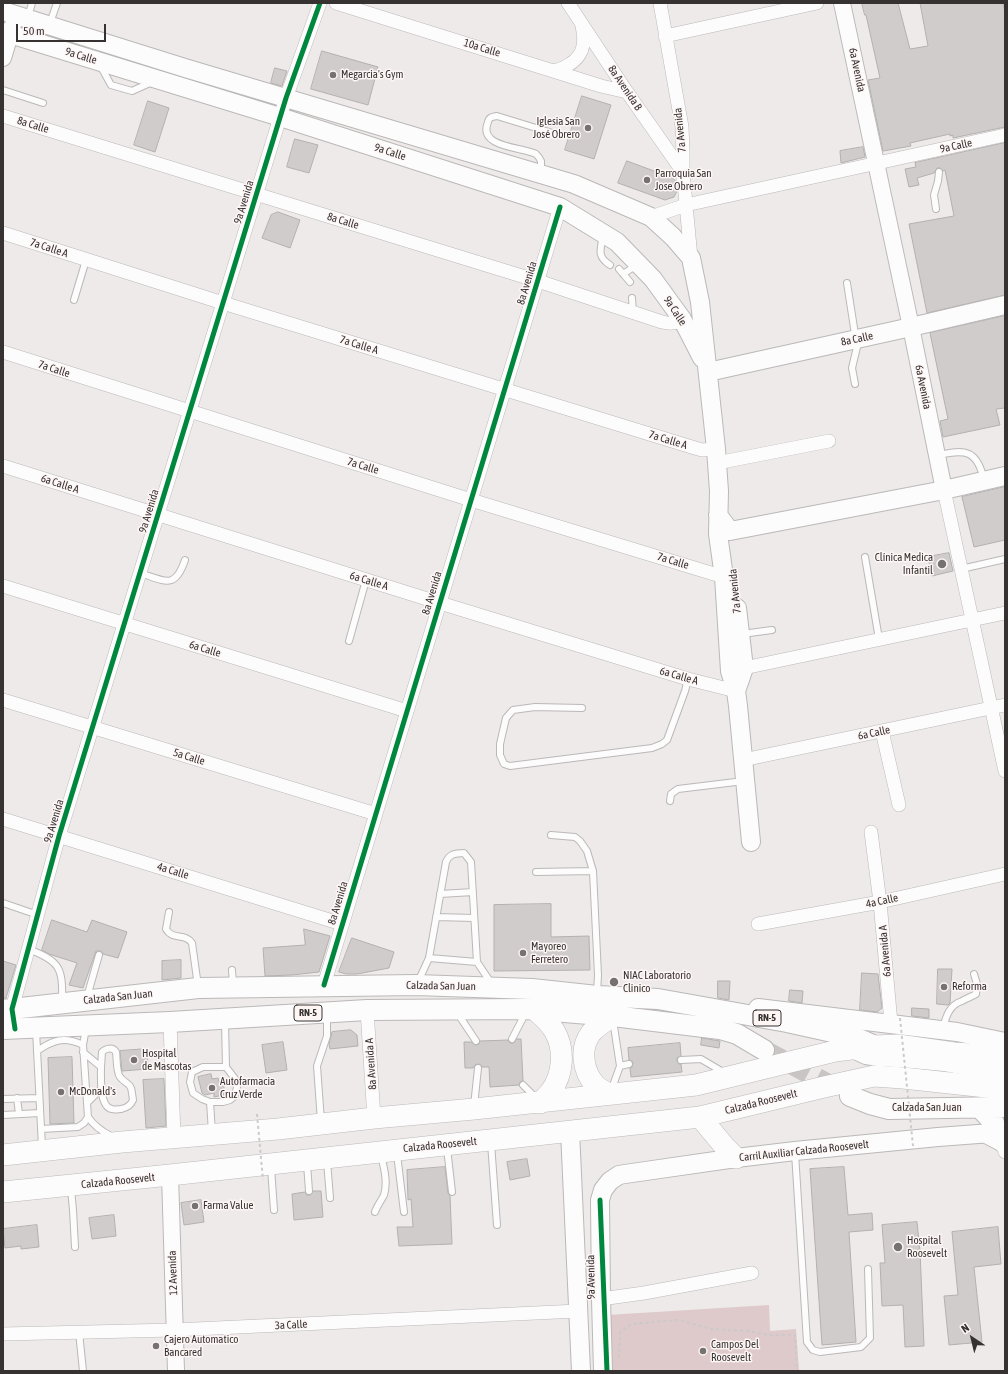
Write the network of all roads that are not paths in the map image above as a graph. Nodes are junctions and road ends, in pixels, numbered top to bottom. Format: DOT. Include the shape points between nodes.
graph roads {
  1 [pos="56,3"];
  2 [pos="320,3"];
  3 [pos="336,3"];
  4 [pos="568,3"];
  5 [pos="660,3"];
  6 [pos="817,3"];
  7 [pos="842,3"];
  8 [pos="19,10"];
  9 [pos="582,24"];
  10 [pos="49,25"];
  11 [pos="7,33"];
  12 [pos="665,36"];
  13 [pos="93,50"];
  14 [pos="3,58"];
  15 [pos="554,71"];
  16 [pos="3,90"];
  17 [pos="628,92"];
  18 [pos="286,98"];
  19 [pos="43,103"];
  20 [pos="3,116"];
  21 [pos="280,117"];
  22 [pos="559,135"];
  23 [pos="1005,135"];
  24 [pos="876,163"];
  25 [pos="683,172"];
  26 [pos="939,172"];
  27 [pos="541,174"];
  28 [pos="256,195"];
  29 [pos="686,205"];
  30 [pos="560,207"];
  31 [pos="936,209"];
  32 [pos="651,217"];
  33 [pos="3,233"];
  34 [pos="603,233"];
  35 [pos="691,258"];
  36 [pos="86,260"];
  37 [pos="639,264"];
  38 [pos="610,265"];
  39 [pos="619,268"];
  40 [pos="623,274"];
  41 [pos="538,281"];
  42 [pos="630,282"];
  43 [pos="847,283"];
  44 [pos="632,298"];
  45 [pos="74,300"];
  46 [pos="700,302"];
  47 [pos="223,303"];
  48 [pos="1005,305"];
  49 [pos="633,313"];
  50 [pos="682,319"];
  51 [pos="911,328"];
  52 [pos="856,340"];
  53 [pos="3,352"];
  54 [pos="708,372"];
  55 [pos="855,384"];
  56 [pos="505,390"];
  57 [pos="190,412"];
  58 [pos="830,441"];
  59 [pos="937,455"];
  60 [pos="716,456"];
  61 [pos="3,466"];
  62 [pos="1005,476"];
  63 [pos="984,481"];
  64 [pos="944,490"];
  65 [pos="719,491"];
  66 [pos="471,500"];
  67 [pos="718,514"];
  68 [pos="158,515"];
  69 [pos="730,531"];
  70 [pos="866,557"];
  71 [pos="1005,559"];
  72 [pos="185,560"];
  73 [pos="961,570"];
  74 [pos="140,573"];
  75 [pos="724,577"];
  76 [pos="366,580"];
  77 [pos="3,586"];
  78 [pos="440,603"];
  79 [pos="1005,613"];
  80 [pos="972,620"];
  81 [pos="125,624"];
  82 [pos="772,630"];
  83 [pos="740,634"];
  84 [pos="879,639"];
  85 [pos="349,641"];
  86 [pos="744,668"];
  87 [pos="688,679"];
  88 [pos="736,692"];
  89 [pos="3,700"];
  90 [pos="1005,705"];
  91 [pos="582,708"];
  92 [pos="991,708"];
  93 [pos="407,711"];
  94 [pos="93,728"];
  95 [pos="882,731"];
  96 [pos="744,760"];
  97 [pos="1005,771"];
  98 [pos="745,781"];
  99 [pos="670,801"];
  100 [pos="899,805"];
  101 [pos="376,814"];
  102 [pos="3,818"];
  103 [pos="872,832"];
  104 [pos="551,834"];
  105 [pos="60,836"];
  106 [pos="751,842"];
  107 [pos="593,870"];
  108 [pos="536,872"];
  109 [pos="1005,874"];
  110 [pos="472,892"];
  111 [pos="440,894"];
  112 [pos="880,902"];
  113 [pos="3,903"];
  114 [pos="169,912"];
  115 [pos="38,914"];
  116 [pos="436,917"];
  117 [pos="474,918"];
  118 [pos="342,924"];
  119 [pos="758,924"];
  120 [pos="28,949"];
  121 [pos="99,954"];
  122 [pos="429,958"];
  123 [pos="477,962"];
  124 [pos="974,974"];
  125 [pos="416,985"];
  126 [pos="324,986"];
  127 [pos="493,987"];
  128 [pos="198,988"];
  129 [pos="597,996"];
  130 [pos="658,999"];
  131 [pos="86,1001"];
  132 [pos="62,1004"];
  133 [pos="455,1009"];
  134 [pos="531,1009"];
  135 [pos="7,1010"];
  136 [pos="367,1010"];
  137 [pos="327,1012"];
  138 [pos="613,1016"];
  139 [pos="225,1018"];
  140 [pos="896,1021"];
  141 [pos="170,1022"];
  142 [pos="36,1028"];
  143 [pos="9,1029"];
  144 [pos="943,1030"];
  145 [pos="84,1035"];
  146 [pos="512,1039"];
  147 [pos="476,1041"];
  148 [pos="1005,1042"];
  149 [pos="875,1046"];
  150 [pos="853,1048"];
  151 [pos="764,1050"];
  152 [pos="37,1051"];
  153 [pos="83,1052"];
  154 [pos="681,1060"];
  155 [pos="629,1064"];
  156 [pos="620,1066"];
  157 [pos="101,1067"];
  158 [pos="226,1067"];
  159 [pos="478,1068"];
  160 [pos="1003,1072"];
  161 [pos="731,1077"];
  162 [pos="523,1085"];
  163 [pos="101,1089"];
  164 [pos="609,1094"];
  165 [pos="850,1096"];
  166 [pos="17,1098"];
  167 [pos="39,1098"];
  168 [pos="3,1099"];
  169 [pos="210,1102"];
  170 [pos="87,1103"];
  171 [pos="540,1103"];
  172 [pos="1005,1107"];
  173 [pos="980,1108"];
  174 [pos="474,1109"];
  175 [pos="40,1113"];
  176 [pos="19,1114"];
  177 [pos="3,1115"];
  178 [pos="88,1117"];
  179 [pos="700,1117"];
  180 [pos="374,1118"];
  181 [pos="321,1124"];
  182 [pos="41,1129"];
  183 [pos="570,1131"];
  184 [pos="213,1134"];
  185 [pos="174,1138"];
  186 [pos="491,1140"];
  187 [pos="122,1142"];
  188 [pos="1003,1143"];
  189 [pos="447,1144"];
  190 [pos="42,1151"];
  191 [pos="388,1151"];
  192 [pos="795,1151"];
  193 [pos="3,1155"];
  194 [pos="736,1158"];
  195 [pos="316,1159"];
  196 [pos="267,1172"];
  197 [pos="170,1176"];
  198 [pos="606,1184"];
  199 [pos="70,1186"];
  200 [pos="3,1192"];
  201 [pos="310,1192"];
  202 [pos="452,1192"];
  203 [pos="330,1198"];
  204 [pos="274,1210"];
  205 [pos="375,1212"];
  206 [pos="404,1212"];
  207 [pos="497,1225"];
  208 [pos="75,1247"];
  209 [pos="868,1268"];
  210 [pos="752,1273"];
  211 [pos="601,1299"];
  212 [pos="578,1311"];
  213 [pos="174,1330"];
  214 [pos="79,1332"];
  215 [pos="3,1334"];
  216 [pos="611,1367"];
  217 [pos="83,1371"];
  218 [pos="176,1371"];
  219 [pos="581,1371"];
  1 -- 10 [label="lane"];
  2 -- 18 [label="street, 9a Avenida"];
  3 -- 15 [label="street, 10a Calle"];
  4 -- 9 [label="street, 8a Avenida B"];
  5 -- 12 [label="street, 7a Avenida"];
  6 -- 12 [label="street"];
  7 -- 24 [label="street, 6a Avenida"];
  8 -- 10 [label="main road, 9a Calle"];
  8 -- 11 [label="street"];
  9 -- 15 [label="street" via="583,49 576,60"];
  9 -- 17 [label="street, 8a Avenida B"];
  10 -- 13 [label="main road, 9a Calle"];
  11 -- 13 [label="main road, 9a Calle"];
  11 -- 14 [label="street"];
  12 -- 25 [label="street, 7a Avenida" via="682,127"];
  13 -- 18 [label="main road, 9a Calle" via="182,69"];
  13 -- 21 [label="main road, 9a Calle" via="161,78"];
  15 -- 17 [label="street, 10a Calle"];
  16 -- 19 [label="lane"];
  17 -- 25 [label="street, 8a Avenida B"];
  18 -- 21 [label="street, 9a Avenida"];
  18 -- 27 [label="main road, 9a Calle"];
  20 -- 28 [label="street, 8a Calle"];
  21 -- 28 [label="street, 9a Avenida"];
  21 -- 30 [label="main road, 9a Calle"];
  22 -- 27 [label="lane" via="497,116 488,120 487,134 491,140 497,144 536,154 542,165"];
  23 -- 24 [label="street, 9a Calle" via="935,154"];
  24 -- 29 [label="street, 9a Calle"];
  24 -- 51 [label="street, 6a Avenida"];
  25 -- 29 [label="street, 7a Avenida"];
  26 -- 31 [label="lane" via="934,195"];
  27 -- 32 [label="main road, 9a Calle" via="574,184"];
  28 -- 41 [label="street, 8a Calle"];
  28 -- 47 [label="street, 9a Avenida"];
  29 -- 32 [label="street, 9a Calle"];
  29 -- 35 [label="street, 7a Avenida"];
  30 -- 34 [label="main road, 9a Calle"];
  30 -- 41 [label="street, 8a Avenida"];
  32 -- 35 [label="main road, 9a Calle"];
  33 -- 36 [label="street, 7a Calle A"];
  34 -- 37 [label="main road, 9a Calle" via="617,242"];
  34 -- 38 [label="lane" via="600,254"];
  35 -- 46 [label="main road, 9a Calle"];
  36 -- 45 [label="lane"];
  36 -- 47 [label="street, 7a Calle A"];
  37 -- 40 [label="lane"];
  37 -- 50 [label="main road, 9a Calle"];
  39 -- 40 [label="lane"];
  40 -- 42 [label="lane"];
  41 -- 49 [label="street, 8a Calle"];
  41 -- 56 [label="street, 8a Avenida"];
  43 -- 52 [label="lane"];
  44 -- 49 [label="lane"];
  46 -- 50 [label="main road"];
  46 -- 54 [label="main road, 7a Avenida"];
  47 -- 56 [label="street, 7a Calle A"];
  47 -- 57 [label="street, 9a Avenida"];
  48 -- 51 [label="main road, 8a Calle"];
  49 -- 50 [label="street, 8a Calle" via="670,324"];
  50 -- 54 [label="main road, 9a Calle"];
  51 -- 52 [label="main road, 8a Calle"];
  51 -- 59 [label="street, 6a Avenida"];
  52 -- 54 [label="main road, 8a Calle"];
  52 -- 55 [label="lane" via="852,368"];
  53 -- 57 [label="street, 7a Calle"];
  54 -- 60 [label="main road, 7a Avenida"];
  56 -- 60 [label="street, 7a Calle A"];
  56 -- 66 [label="street, 8a Avenida"];
  57 -- 66 [label="street, 7a Calle"];
  57 -- 68 [label="street, 9a Avenida"];
  58 -- 60 [label="street, 7a Calle A"];
  59 -- 63 [label="lane" via="969,453 982,470"];
  59 -- 64 [label="street, 6a Avenida"];
  60 -- 65 [label="main road, 7a Avenida"];
  61 -- 68 [label="street, 6a Calle A"];
  62 -- 63 [label="main road"];
  63 -- 64 [label="main road"];
  64 -- 69 [label="main road"];
  64 -- 73 [label="street, 6a Avenida"];
  65 -- 67 [label="main road, 7a Avenida"];
  65 -- 69 [label="main road, 7a Avenida"];
  66 -- 75 [label="street, 7a Calle"];
  66 -- 78 [label="street, 8a Avenida"];
  67 -- 69 [label="main road"];
  67 -- 75 [label="main road, 7a Avenida"];
  68 -- 74 [label="street, 9a Avenida"];
  68 -- 76 [label="street, 6a Calle A"];
  69 -- 83 [label="main road, 7a Avenida"];
  70 -- 84 [label="lane"];
  71 -- 73 [label="lane"];
  72 -- 74 [label="lane" via="182,571 173,580 166,581"];
  73 -- 80 [label="street, 6a Avenida"];
  74 -- 81 [label="street, 9a Avenida"];
  75 -- 88 [label="main road, 7a Avenida" via="730,671"];
  76 -- 78 [label="street, 6a Calle A"];
  76 -- 85 [label="lane"];
  77 -- 81 [label="street, 6a Calle"];
  78 -- 87 [label="street, 6a Calle A"];
  78 -- 93 [label="street, 8a Avenida"];
  79 -- 80 [label="street"];
  80 -- 84 [label="street"];
  80 -- 92 [label="street, 6a Avenida"];
  81 -- 93 [label="street, 6a Calle"];
  81 -- 94 [label="street, 9a Avenida"];
  82 -- 83 [label="lane"];
  83 -- 86 [label="main road, 7a Avenida"];
  84 -- 86 [label="street"];
  86 -- 88 [label="main road, 7a Avenida"];
  87 -- 88 [label="street, 6a Calle A"];
  87 -- 91 [label="lane" via="667,740 662,744 652,748 510,766 504,764 500,755 500,744 506,718 513,710 534,707"];
  88 -- 96 [label="main road, 7a Avenida"];
  89 -- 94 [label="street, 5a Calle"];
  90 -- 92 [label="street, 6a Calle"];
  92 -- 95 [label="street, 6a Calle"];
  92 -- 97 [label="street, 6a Avenida"];
  93 -- 101 [label="street, 8a Avenida"];
  94 -- 101 [label="street, 5a Calle"];
  94 -- 105 [label="street, 9a Avenida"];
  95 -- 96 [label="street, 6a Calle"];
  95 -- 100 [label="street"];
  96 -- 98 [label="main road, 7a Avenida"];
  98 -- 99 [label="lane" via="678,789 671,794"];
  98 -- 106 [label="main road, 7a Avenida"];
  101 -- 118 [label="street, 8a Avenida"];
  102 -- 105 [label="street, 4a Calle"];
  103 -- 112 [label="street, 6a Avenida A"];
  104 -- 107 [label="lane" via="574,836 580,841 587,851"];
  105 -- 115 [label="street, 9a Avenida"];
  105 -- 118 [label="street, 4a Calle"];
  107 -- 108 [label="lane"];
  107 -- 129 [label="lane"];
  109 -- 112 [label="street, 4a Calle"];
  110 -- 111 [label="lane"];
  110 -- 111 [label="lane" via="471,862 464,853 452,854 448,858"];
  110 -- 117 [label="lane"];
  111 -- 116 [label="lane"];
  112 -- 119 [label="street, 4a Calle"];
  112 -- 140 [label="street, 6a Avenida A"];
  113 -- 115 [label="lane"];
  114 -- 128 [label="lane" via="166,929 168,932 171,936 185,937 192,943"];
  115 -- 120 [label="street, 9a Avenida"];
  116 -- 117 [label="lane"];
  116 -- 122 [label="lane"];
  117 -- 123 [label="lane"];
  118 -- 126 [label="street, 8a Avenida"];
  120 -- 132 [label="lane" via="50,960 60,970"];
  120 -- 135 [label="street, 9a Avenida"];
  121 -- 131 [label="lane"];
  122 -- 123 [label="lane"];
  122 -- 125 [label="lane"];
  123 -- 127 [label="lane"];
  124 -- 144 [label="lane" via="976,994 951,1008"];
  125 -- 126 [label="main road, Calzada San Juan / RN-5"];
  125 -- 127 [label="main road, Calzada San Juan / RN-5"];
  126 -- 128 [label="main road, Calzada San Juan / RN-5" via="232,979"];
  127 -- 129 [label="main road, Calzada San Juan / RN-5"];
  128 -- 131 [label="main road, Calzada San Juan / RN-5"];
  129 -- 130 [label="main road, Calzada San Juan / RN-5"];
  130 -- 140 [label="main road"];
  130 -- 149 [label="main road, Calzada San Juan / RN-5" via="788,1022 855,1037"];
  131 -- 132 [label="main road, Calzada San Juan / RN-5"];
  132 -- 135 [label="main road, Calzada San Juan / RN-5"];
  133 -- 134 [label="main road, Calzada San Juan / RN-5"];
  133 -- 136 [label="main road, Calzada San Juan / RN-5"];
  133 -- 147 [label="lane"];
  134 -- 138 [label="main road, Calzada San Juan / RN-5"];
  134 -- 146 [label="lane"];
  134 -- 171 [label="highway" via="546,1019 556,1032 561,1047 559,1078"];
  135 -- 143 [label="street, 9a Avenida"];
  136 -- 137 [label="main road, Calzada San Juan / RN-5"];
  136 -- 180 [label="street, 8a Avenida A"];
  137 -- 139 [label="main road, Calzada San Juan / RN-5"];
  137 -- 181 [label="lane" via="327,1036 317,1066"];
  138 -- 151 [label="main road, Calzada San Juan / RN-5" via="720,1028 737,1034"];
  138 -- 156 [label="lane"];
  138 -- 164 [label="highway" via="590,1034 584,1054 588,1075 597,1087"];
  139 -- 141 [label="main road, Calzada San Juan / RN-5"];
  139 -- 158 [label="lane"];
  140 -- 144 [label="main road"];
  141 -- 145 [label="main road, Calzada San Juan / RN-5"];
  141 -- 185 [label="street"];
  142 -- 143 [label="main road, Calzada San Juan / RN-5"];
  142 -- 145 [label="main road, Calzada San Juan / RN-5"];
  142 -- 152 [label="lane"];
  144 -- 148 [label="main road"];
  145 -- 152 [label="lane" via="74,1041 48,1042"];
  145 -- 153 [label="lane"];
  149 -- 150 [label="highway"];
  149 -- 160 [label="highway" via="898,1045 954,1053"];
  150 -- 160 [label="main road" via="879,1058 944,1062"];
  150 -- 161 [label="highway"];
  152 -- 167 [label="lane"];
  153 -- 157 [label="lane"];
  153 -- 170 [label="lane"];
  154 -- 161 [label="lane" via="701,1059"];
  155 -- 156 [label="lane"];
  156 -- 164 [label="lane"];
  157 -- 163 [label="lane"];
  157 -- 163 [label="lane" via="102,1052 112,1048 116,1052 120,1077 132,1089 133,1099 130,1105 124,1108 111,1109 104,1104"];
  158 -- 169 [label="lane" via="236,1080 235,1096 223,1102"];
  158 -- 169 [label="lane" via="203,1067 192,1072 190,1076 193,1093"];
  159 -- 174 [label="lane"];
  160 -- 179 [label="highway, Calzada Roosevelt" via="911,1079 874,1076"];
  161 -- 164 [label="highway" via="696,1085"];
  162 -- 171 [label="lane"];
  163 -- 170 [label="lane"];
  164 -- 171 [label="highway"];
  165 -- 173 [label="main road, Calzada San Juan" via="889,1109"];
  166 -- 167 [label="lane"];
  166 -- 168 [label="lane"];
  166 -- 176 [label="lane"];
  167 -- 175 [label="lane"];
  169 -- 184 [label="lane"];
  170 -- 178 [label="lane"];
  171 -- 174 [label="highway"];
  172 -- 173 [label="main road, Calzada San Juan"];
  173 -- 188 [label="main road" via="994,1123"];
  174 -- 180 [label="highway"];
  175 -- 176 [label="lane"];
  175 -- 182 [label="lane"];
  176 -- 177 [label="lane"];
  178 -- 182 [label="lane" via="78,1127"];
  178 -- 187 [label="lane" via="100,1131"];
  179 -- 183 [label="highway, Calzada Roosevelt"];
  179 -- 194 [label="highway"];
  180 -- 181 [label="highway"];
  181 -- 184 [label="highway"];
  182 -- 190 [label="lane"];
  183 -- 186 [label="highway, Calzada Roosevelt"];
  183 -- 212 [label="main road, 9a Avenida"];
  184 -- 185 [label="highway"];
  185 -- 187 [label="highway"];
  186 -- 189 [label="highway, Calzada Roosevelt"];
  186 -- 207 [label="lane"];
  187 -- 190 [label="highway"];
  188 -- 192 [label="main road, Carril Auxiliar Calzada Roosevelt" via="974,1134"];
  189 -- 191 [label="highway, Calzada Roosevelt"];
  189 -- 202 [label="lane"];
  190 -- 193 [label="highway"];
  191 -- 195 [label="highway, Calzada Roosevelt"];
  191 -- 205 [label="lane" via="386,1185"];
  191 -- 206 [label="lane"];
  192 -- 194 [label="main road, Carril Auxiliar Calzada Roosevelt"];
  192 -- 209 [label="lane" via="807,1342 813,1350 820,1352 861,1347 870,1338"];
  194 -- 198 [label="main road, Carril Auxiliar Calzada Roosevelt" via="625,1174"];
  195 -- 196 [label="highway, Calzada Roosevelt"];
  195 -- 201 [label="lane"];
  195 -- 203 [label="lane"];
  196 -- 197 [label="highway, Calzada Roosevelt"];
  196 -- 204 [label="lane"];
  197 -- 199 [label="highway, Calzada Roosevelt"];
  197 -- 213 [label="street, 12 Avenida"];
  198 -- 211 [label="main road, 9a Avenida" via="600,1200"];
  199 -- 200 [label="highway, Calzada Roosevelt"];
  199 -- 208 [label="lane"];
  210 -- 211 [label="street"];
  211 -- 216 [label="main road, 9a Avenida"];
  212 -- 213 [label="street, 3a Calle"];
  212 -- 219 [label="main road, 9a Avenida"];
  213 -- 214 [label="street, 3a Calle"];
  213 -- 218 [label="street, 12 Avenida"];
  214 -- 215 [label="street, 3a Calle"];
  214 -- 217 [label="lane"];
}
